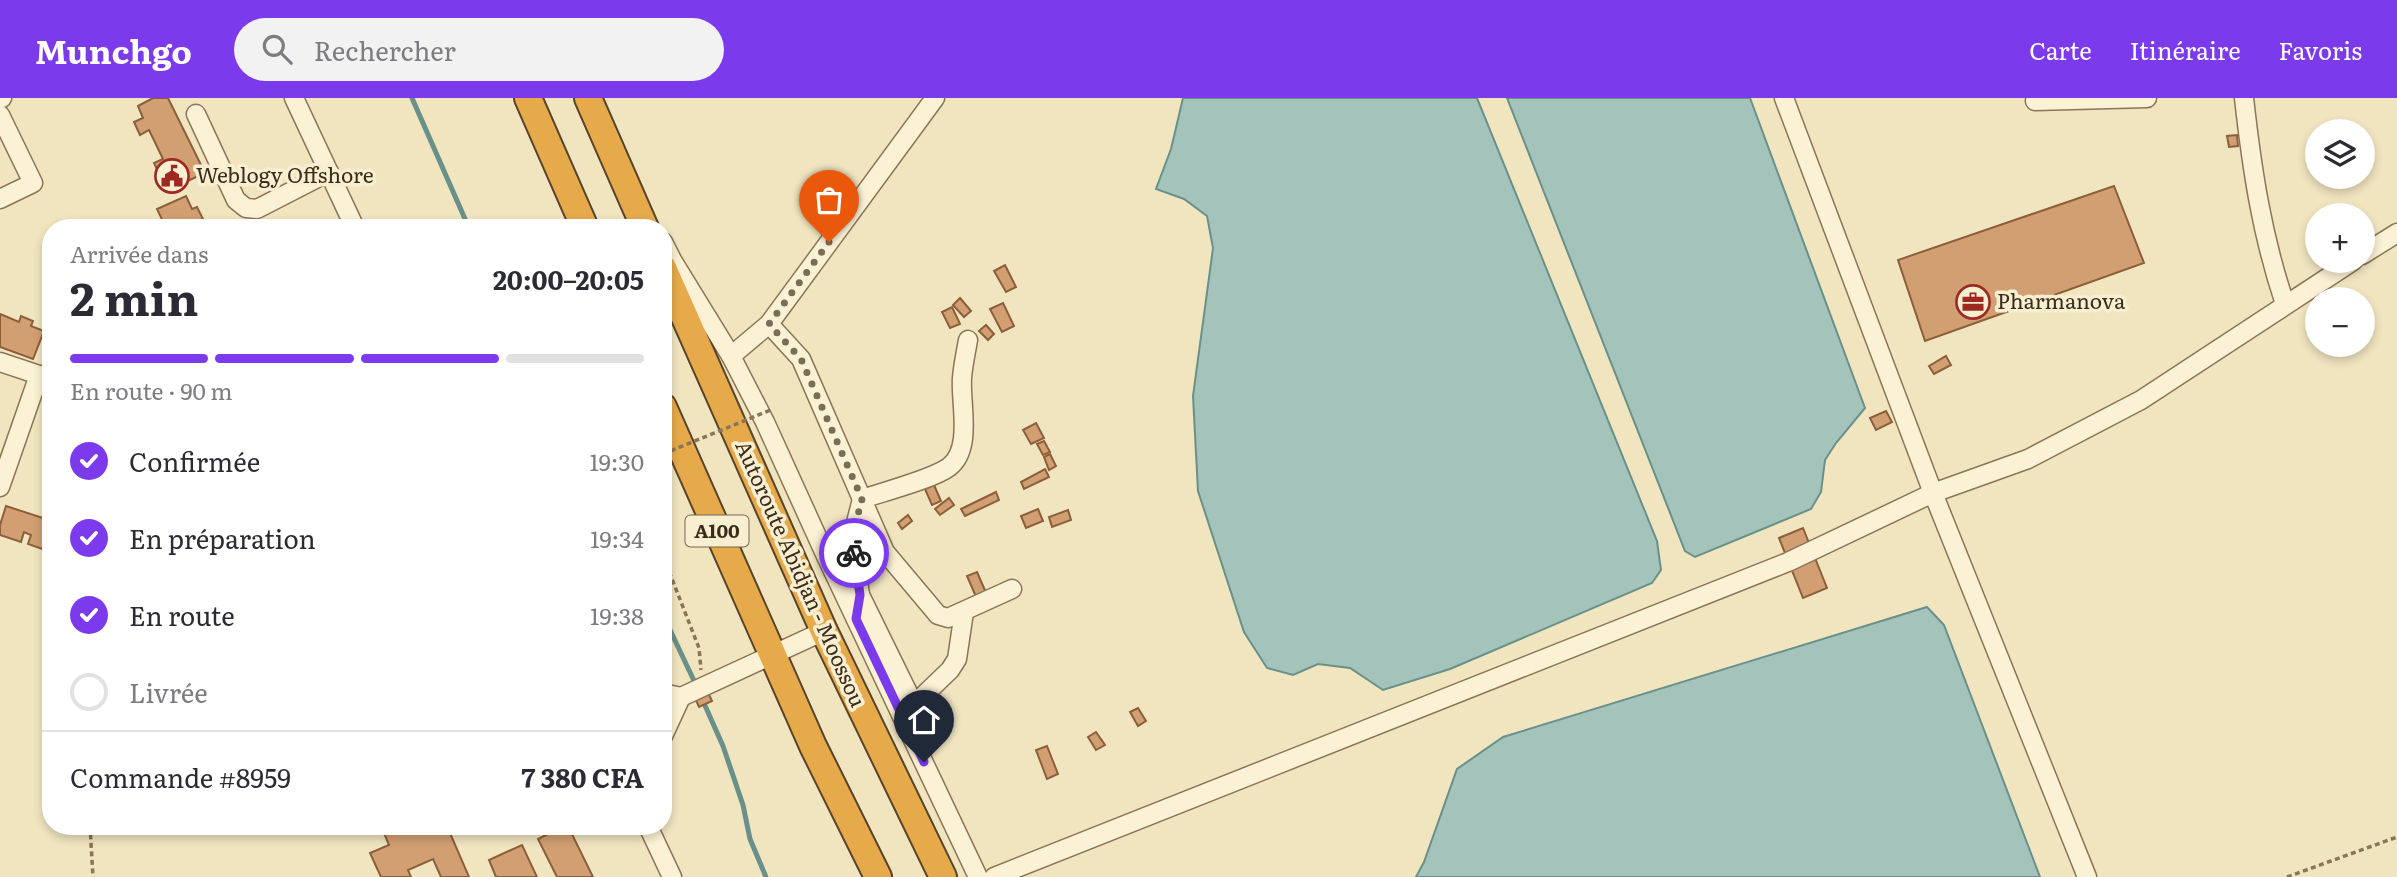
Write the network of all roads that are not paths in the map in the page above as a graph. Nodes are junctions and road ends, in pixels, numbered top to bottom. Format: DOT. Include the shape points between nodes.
graph roads {
  1 [pos="294,98"];
  2 [pos="528,98"];
  3 [pos="588,98"];
  4 [pos="598,98"];
  5 [pos="935,98"];
  6 [pos="1784,98"];
  7 [pos="2147,98"];
  8 [pos="2244,98"];
  9 [pos="2035,101"];
  10 [pos="196,114"];
  11 [pos="0,116"];
  12 [pos="329,172"];
  13 [pos="0,199"];
  14 [pos="351,219"];
  15 [pos="581,219"];
  16 [pos="641,219"];
  17 [pos="652,219"];
  18 [pos="2397,233"];
  19 [pos="2375,247"];
  20 [pos="672,262"];
  21 [pos="2334,273"];
  22 [pos="672,288"];
  23 [pos="2285,304"];
  24 [pos="769,324"];
  25 [pos="968,340"];
  26 [pos="731,356"];
  27 [pos="0,362"];
  28 [pos="42,376"];
  29 [pos="42,384"];
  30 [pos="672,427"];
  31 [pos="0,487"];
  32 [pos="1933,493"];
  33 [pos="862,499"];
  34 [pos="854,549"];
  35 [pos="885,552"];
  36 [pos="825,554"];
  37 [pos="1012,589"];
  38 [pos="860,595"];
  39 [pos="964,612"];
  40 [pos="856,619"];
  41 [pos="824,632"];
  42 [pos="772,654"];
  43 [pos="672,695"];
  44 [pos="908,710"];
  45 [pos="652,835"];
  46 [pos="672,877"];
  47 [pos="878,877"];
  48 [pos="943,877"];
  49 [pos="978,877"];
  50 [pos="994,877"];
  51 [pos="2087,877"];
  1 -- 12 [label="street"];
  2 -- 15 [label="highway"];
  3 -- 16 [label="highway"];
  4 -- 17 [label="street"];
  5 -- 24 [label="street"];
  6 -- 32 [label="street"];
  7 -- 9 [label="street"];
  8 -- 23 [label="street" via="2252,176 2270,260"];
  10 -- 12 [label="street" via="236,200 246,208 257,209"];
  11 -- 13 [label="street" via="33,183"];
  12 -- 14 [label="street"];
  18 -- 19 [label="street"];
  20 -- 26 [label="street"];
  21 -- 23 [label="street"];
  22 -- 41 [label="highway, Autoroute Abidjan - Moossou / A100"];
  23 -- 32 [label="street" via="2141,400 2028,459"];
  24 -- 26 [label="street"];
  24 -- 33 [label="street" via="801,359"];
  25 -- 33 [label="street" via="962,379 964,439 957,458 950,467"];
  26 -- 36 [label="street"];
  27 -- 28 [label="street"];
  29 -- 31 [label="street"];
  30 -- 42 [label="highway, A100"];
  32 -- 50 [label="street" via="1788,562"];
  32 -- 51 [label="street"];
  33 -- 34 [label="street"];
  33 -- 35 [label="street"];
  34 -- 35 [label="street"];
  34 -- 36 [label="street"];
  34 -- 38 [label="street"];
  35 -- 39 [label="street" via="938,615 948,618"];
  36 -- 40 [label="street"];
  37 -- 39 [label="street"];
  38 -- 40 [label="street"];
  38 -- 44 [label="street"];
  39 -- 44 [label="street" via="957,659 945,678"];
  40 -- 44 [label="street"];
  41 -- 42 [label="street"];
  41 -- 48 [label="highway, Autoroute Abidjan - Moossou / A100"];
  42 -- 43 [label="street" via="701,688"];
  42 -- 47 [label="highway, A100"];
  44 -- 49 [label="street"];
  45 -- 46 [label="street"];
}
